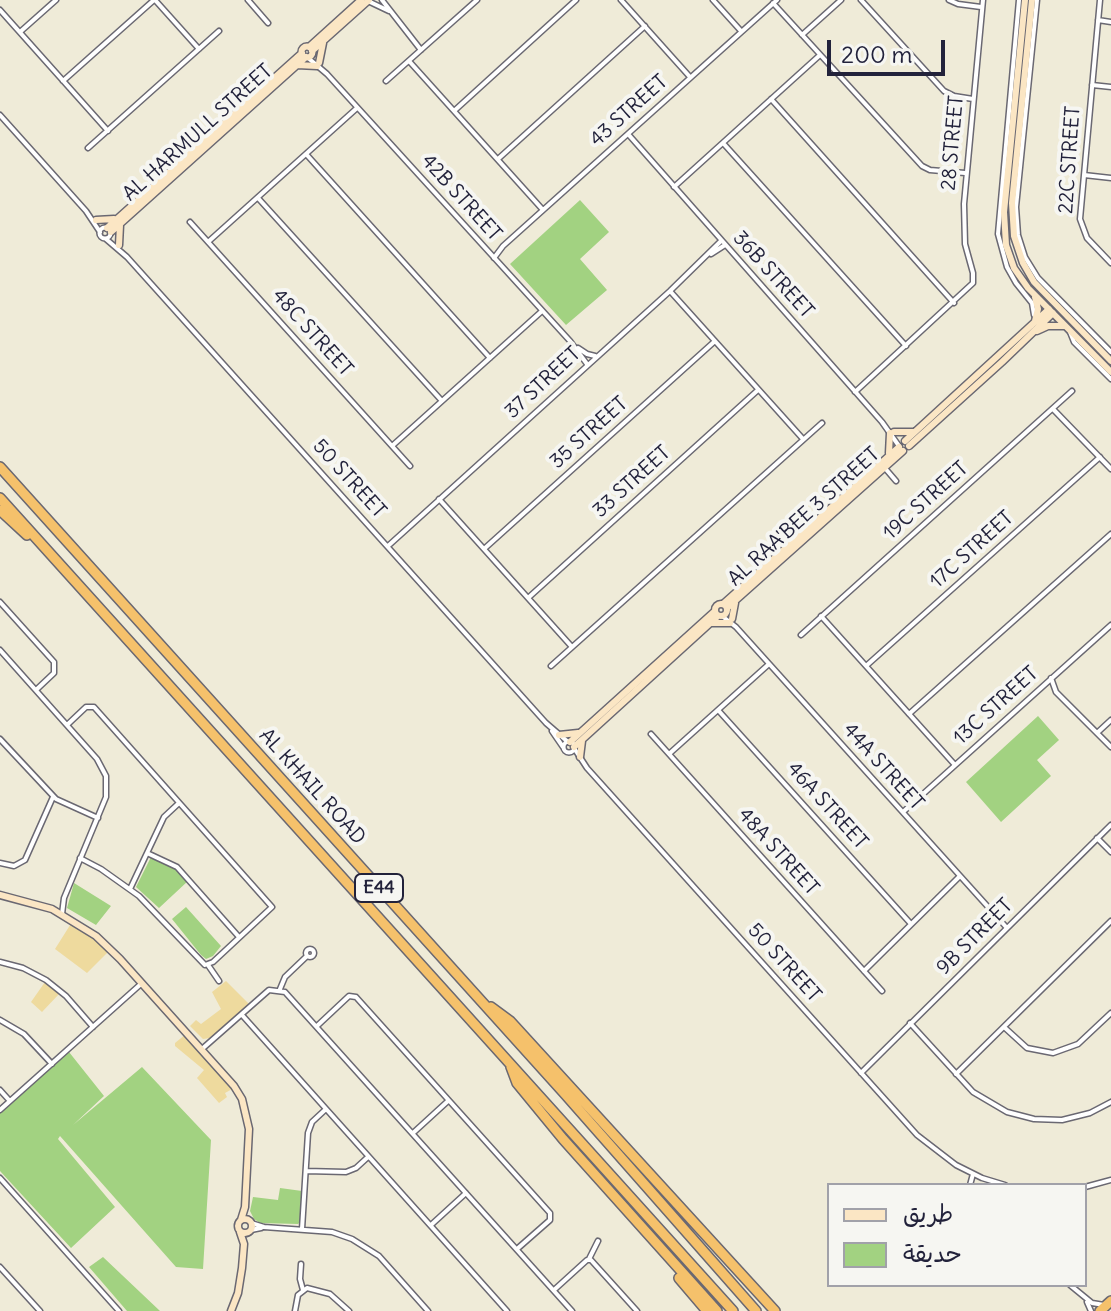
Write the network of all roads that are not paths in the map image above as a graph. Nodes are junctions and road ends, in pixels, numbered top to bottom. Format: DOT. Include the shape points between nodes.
graph roads {
  1 [pos="56,0"];
  2 [pos="154,0"];
  3 [pos="366,0"];
  4 [pos="382,0"];
  5 [pos="477,0"];
  6 [pos="576,0"];
  7 [pos="621,0"];
  8 [pos="713,0"];
  9 [pos="841,0"];
  10 [pos="861,0"];
  11 [pos="949,0"];
  12 [pos="983,0"];
  13 [pos="1022,0"];
  14 [pos="1035,0"];
  15 [pos="1100,0"];
  16 [pos="251,1"];
  17 [pos="775,1"];
  18 [pos="982,7"];
  19 [pos="0,10"];
  20 [pos="391,12"];
  21 [pos="1098,20"];
  22 [pos="1111,22"];
  23 [pos="268,23"];
  24 [pos="645,26"];
  25 [pos="219,31"];
  26 [pos="742,31"];
  27 [pos="20,32"];
  28 [pos="802,35"];
  29 [pos="324,41"];
  30 [pos="199,49"];
  31 [pos="421,50"];
  32 [pos="308,53"];
  33 [pos="820,55"];
  34 [pos="409,61"];
  35 [pos="318,64"];
  36 [pos="297,65"];
  37 [pos="690,77"];
  38 [pos="63,81"];
  39 [pos="386,81"];
  40 [pos="1092,85"];
  41 [pos="1111,87"];
  42 [pos="771,99"];
  43 [pos="973,99"];
  44 [pos="1012,100"];
  45 [pos="357,108"];
  46 [pos="454,111"];
  47 [pos="0,115"];
  48 [pos="108,131"];
  49 [pos="627,135"];
  50 [pos="723,143"];
  51 [pos="88,148"];
  52 [pos="306,154"];
  53 [pos="498,159"];
  54 [pos="966,173"];
  55 [pos="1084,175"];
  56 [pos="1111,178"];
  57 [pos="674,187"];
  58 [pos="258,198"];
  59 [pos="543,210"];
  60 [pos="86,211"];
  61 [pos="96,220"];
  62 [pos="119,221"];
  63 [pos="190,222"];
  64 [pos="100,232"];
  65 [pos="108,232"];
  66 [pos="208,242"];
  67 [pos="1017,242"];
  68 [pos="723,243"];
  69 [pos="119,245"];
  70 [pos="492,256"];
  71 [pos="127,257"];
  72 [pos="1111,263"];
  73 [pos="670,291"];
  74 [pos="1034,294"];
  75 [pos="954,303"];
  76 [pos="1053,309"];
  77 [pos="542,311"];
  78 [pos="1033,323"];
  79 [pos="1067,328"];
  80 [pos="1031,335"];
  81 [pos="715,341"];
  82 [pos="1096,342"];
  83 [pos="573,344"];
  84 [pos="906,346"];
  85 [pos="1111,352"];
  86 [pos="596,356"];
  87 [pos="490,358"];
  88 [pos="1111,361"];
  89 [pos="587,364"];
  90 [pos="1111,372"];
  91 [pos="1111,379"];
  92 [pos="758,390"];
  93 [pos="1072,391"];
  94 [pos="855,392"];
  95 [pos="442,401"];
  96 [pos="1053,409"];
  97 [pos="822,423"];
  98 [pos="917,431"];
  99 [pos="892,433"];
  100 [pos="803,439"];
  101 [pos="903,445"];
  102 [pos="392,446"];
  103 [pos="888,456"];
  104 [pos="1100,457"];
  105 [pos="410,466"];
  106 [pos="0,467"];
  107 [pos="884,467"];
  108 [pos="1111,469"];
  109 [pos="896,481"];
  110 [pos="0,498"];
  111 [pos="439,499"];
  112 [pos="0,510"];
  113 [pos="1111,534"];
  114 [pos="387,545"];
  115 [pos="43,546"];
  116 [pos="484,549"];
  117 [pos="528,598"];
  118 [pos="737,599"];
  119 [pos="0,602"];
  120 [pos="722,611"];
  121 [pos="821,616"];
  122 [pos="733,623"];
  123 [pos="709,624"];
  124 [pos="1111,625"];
  125 [pos="801,635"];
  126 [pos="572,647"];
  127 [pos="0,650"];
  128 [pos="769,664"];
  129 [pos="551,666"];
  130 [pos="866,666"];
  131 [pos="1051,678"];
  132 [pos="1042,687"];
  133 [pos="36,690"];
  134 [pos="1056,692"];
  135 [pos="718,710"];
  136 [pos="909,714"];
  137 [pos="1111,720"];
  138 [pos="546,723"];
  139 [pos="67,725"];
  140 [pos="1097,733"];
  141 [pos="651,734"];
  142 [pos="559,735"];
  143 [pos="583,735"];
  144 [pos="0,739"];
  145 [pos="571,746"];
  146 [pos="1111,747"];
  147 [pos="669,754"];
  148 [pos="580,757"];
  149 [pos="955,765"];
  150 [pos="587,768"];
  151 [pos="53,797"];
  152 [pos="179,803"];
  153 [pos="903,812"];
  154 [pos="98,818"];
  155 [pos="1111,825"];
  156 [pos="1097,838"];
  157 [pos="1111,852"];
  158 [pos="147,853"];
  159 [pos="80,858"];
  160 [pos="0,863"];
  161 [pos="960,876"];
  162 [pos="130,889"];
  163 [pos="0,895"];
  164 [pos="64,898"];
  165 [pos="52,909"];
  166 [pos="62,914"];
  167 [pos="1111,921"];
  168 [pos="911,924"];
  169 [pos="1007,928"];
  170 [pos="239,937"];
  171 [pos="307,956"];
  172 [pos="0,962"];
  173 [pos="208,965"];
  174 [pos="864,971"];
  175 [pos="219,981"];
  176 [pos="142,983"];
  177 [pos="280,989"];
  178 [pos="882,991"];
  179 [pos="484,1004"];
  180 [pos="1111,1013"];
  181 [pos="242,1015"];
  182 [pos="0,1020"];
  183 [pos="910,1023"];
  184 [pos="317,1026"];
  185 [pos="93,1027"];
  186 [pos="1004,1027"];
  187 [pos="202,1049"];
  188 [pos="52,1064"];
  189 [pos="511,1066"];
  190 [pos="861,1073"];
  191 [pos="956,1074"];
  192 [pos="0,1090"];
  193 [pos="10,1101"];
  194 [pos="448,1101"];
  195 [pos="1111,1102"];
  196 [pos="326,1109"];
  197 [pos="0,1110"];
  198 [pos="413,1133"];
  199 [pos="368,1157"];
  200 [pos="306,1171"];
  201 [pos="973,1174"];
  202 [pos="0,1178"];
  203 [pos="1111,1180"];
  204 [pos="971,1183"];
  205 [pos="999,1183"];
  206 [pos="1087,1186"];
  207 [pos="466,1193"];
  208 [pos="245,1207"];
  209 [pos="241,1220"];
  210 [pos="431,1225"];
  211 [pos="250,1227"];
  212 [pos="302,1229"];
  213 [pos="240,1232"];
  214 [pos="649,1237"];
  215 [pos="598,1241"];
  216 [pos="244,1244"];
  217 [pos="517,1249"];
  218 [pos="589,1259"];
  219 [pos="301,1264"];
  220 [pos="583,1264"];
  221 [pos="597,1266"];
  222 [pos="0,1267"];
  223 [pos="1072,1287"];
  224 [pos="303,1290"];
  225 [pos="554,1290"];
  226 [pos="1083,1297"];
  227 [pos="1106,1305"];
  228 [pos="423,1306"];
  229 [pos="40,1311"];
  230 [pos="119,1311"];
  231 [pos="231,1311"];
  232 [pos="295,1311"];
  233 [pos="349,1311"];
  234 [pos="417,1311"];
  235 [pos="428,1311"];
  236 [pos="507,1311"];
  237 [pos="572,1311"];
  238 [pos="637,1311"];
  239 [pos="707,1311"];
  240 [pos="717,1311"];
  241 [pos="733,1311"];
  242 [pos="756,1311"];
  243 [pos="775,1311"];
  244 [pos="1091,1311"];
  1 -- 27 [label="street"];
  2 -- 30 [label="street"];
  2 -- 38 [label="street"];
  3 -- 20 [label="street"];
  3 -- 29 [label="street, AL HARMULL STREET"];
  3 -- 32 [label="street, AL HARMULL STREET"];
  4 -- 20 [label="street"];
  5 -- 31 [label="street"];
  6 -- 46 [label="street"];
  7 -- 24 [label="street"];
  8 -- 26 [label="street"];
  9 -- 28 [label="street"];
  10 -- 43 [label="street" via="944,91"];
  11 -- 18 [label="street"];
  12 -- 18 [label="street, 28 STREET"];
  13 -- 44 [label="street"];
  14 -- 67 [label="street" via="1012,210"];
  15 -- 21 [label="street, 22C STREET"];
  16 -- 23 [label="street"];
  17 -- 26 [label="street, 43 STREET"];
  17 -- 28 [label="street"];
  18 -- 43 [label="street, 28 STREET"];
  19 -- 27 [label="street"];
  20 -- 31 [label="street"];
  21 -- 22 [label="street"];
  21 -- 40 [label="street, 22C STREET"];
  24 -- 37 [label="street"];
  24 -- 53 [label="street"];
  25 -- 30 [label="street"];
  26 -- 37 [label="street, 43 STREET"];
  27 -- 38 [label="street"];
  28 -- 33 [label="street"];
  29 -- 32 [label="street, AL HARMULL STREET"];
  29 -- 35 [label="street"];
  30 -- 48 [label="street"];
  31 -- 34 [label="street"];
  32 -- 35 [label="street, 42B STREET"];
  32 -- 36 [label="street, AL HARMULL STREET"];
  32 -- 62 [label="street, AL HARMULL STREET"];
  33 -- 42 [label="street"];
  33 -- 54 [label="street" via="922,166"];
  34 -- 39 [label="street"];
  34 -- 46 [label="street"];
  35 -- 36 [label="street"];
  35 -- 45 [label="street, 42B STREET"];
  36 -- 62 [label="street, AL HARMULL STREET"];
  37 -- 49 [label="street, 43 STREET"];
  38 -- 48 [label="street"];
  40 -- 41 [label="street"];
  40 -- 55 [label="street, 22C STREET"];
  42 -- 50 [label="street"];
  42 -- 75 [label="street"];
  43 -- 54 [label="street, 28 STREET"];
  44 -- 74 [label="street" via="1004,228 1014,268"];
  44 -- 78 [label="street" via="999,240 1013,278 1033,306"];
  45 -- 52 [label="street"];
  45 -- 70 [label="street, 42B STREET"];
  46 -- 53 [label="street"];
  47 -- 60 [label="street"];
  48 -- 51 [label="street"];
  49 -- 57 [label="street, 36B STREET"];
  49 -- 59 [label="street, 43 STREET"];
  50 -- 57 [label="street"];
  50 -- 84 [label="street"];
  52 -- 58 [label="street"];
  52 -- 87 [label="street"];
  53 -- 59 [label="street"];
  54 -- 75 [label="street, 28 STREET" via="965,244 974,276 971,288"];
  55 -- 56 [label="street"];
  55 -- 72 [label="street, 22C STREET" via="1082,227"];
  57 -- 68 [label="street, 36B STREET"];
  58 -- 66 [label="street"];
  58 -- 95 [label="street"];
  59 -- 70 [label="street, 43 STREET"];
  60 -- 61 [label="street"];
  60 -- 64 [label="street"];
  61 -- 62 [label="street"];
  61 -- 65 [label="street"];
  62 -- 65 [label="street, AL HARMULL STREET"];
  62 -- 69 [label="street"];
  63 -- 66 [label="street, 48C STREET"];
  64 -- 65 [label="street"];
  64 -- 65 [label="street"];
  65 -- 69 [label="street, 50 STREET"];
  65 -- 71 [label="street, 50 STREET"];
  66 -- 102 [label="street, 48C STREET"];
  67 -- 76 [label="street" via="1026,270"];
  67 -- 82 [label="street" via="1038,278"];
  68 -- 73 [label="street, 37 STREET"];
  68 -- 94 [label="street, 36B STREET"];
  69 -- 71 [label="street, 50 STREET"];
  70 -- 77 [label="street, 42B STREET"];
  71 -- 114 [label="street, 50 STREET"];
  73 -- 81 [label="street"];
  73 -- 86 [label="street, 37 STREET"];
  74 -- 76 [label="street"];
  74 -- 78 [label="street" via="1038,309"];
  75 -- 84 [label="street"];
  76 -- 78 [label="street, AL RAA'BEE 3 STREET"];
  76 -- 79 [label="street"];
  76 -- 80 [label="street, AL RAA'BEE 3 STREET"];
  76 -- 82 [label="street"];
  77 -- 83 [label="street, 42B STREET"];
  77 -- 87 [label="street"];
  78 -- 98 [label="street, AL RAA'BEE 3 STREET"];
  79 -- 80 [label="street" via="1048,326"];
  79 -- 90 [label="street"];
  79 -- 91 [label="street"];
  80 -- 101 [label="street, AL RAA'BEE 3 STREET"];
  81 -- 92 [label="street"];
  81 -- 116 [label="street, 35 STREET"];
  82 -- 85 [label="street"];
  82 -- 88 [label="street"];
  83 -- 86 [label="street, 42B STREET"];
  83 -- 89 [label="street, 42B STREET"];
  84 -- 94 [label="street"];
  86 -- 89 [label="street, 37 STREET"];
  87 -- 95 [label="street"];
  89 -- 111 [label="street, 37 STREET"];
  92 -- 100 [label="street"];
  92 -- 117 [label="street, 33 STREET"];
  93 -- 96 [label="street, 19C STREET"];
  94 -- 99 [label="street, 36B STREET"];
  95 -- 102 [label="street"];
  96 -- 104 [label="street"];
  96 -- 121 [label="street, 19C STREET"];
  97 -- 100 [label="street"];
  98 -- 99 [label="street"];
  98 -- 101 [label="street, AL RAA'BEE 3 STREET"];
  99 -- 101 [label="street, 36B STREET"];
  99 -- 103 [label="street"];
  100 -- 126 [label="street"];
  101 -- 103 [label="street, AL RAA'BEE 3 STREET"];
  101 -- 107 [label="street, AL RAA'BEE 3 STREET"];
  102 -- 105 [label="street, 48C STREET"];
  103 -- 120 [label="street, AL RAA'BEE 3 STREET"];
  104 -- 108 [label="street"];
  104 -- 130 [label="street, 17C STREET"];
  106 -- 179 [label="highway, AL KHAIL ROAD / E44"];
  107 -- 109 [label="street"];
  107 -- 118 [label="street, AL RAA'BEE 3 STREET"];
  110 -- 115 [label="highway, AL KHAIL ROAD / E44"];
  111 -- 114 [label="street, 37 STREET"];
  111 -- 116 [label="street"];
  112 -- 115 [label="highway"];
  113 -- 136 [label="street"];
  114 -- 138 [label="street, 50 STREET"];
  115 -- 189 [label="highway, AL KHAIL ROAD / E44"];
  116 -- 117 [label="street"];
  117 -- 126 [label="street"];
  118 -- 120 [label="street, AL RAA'BEE 3 STREET"];
  118 -- 122 [label="street"];
  119 -- 133 [label="street" via="54,662 54,673"];
  120 -- 122 [label="street, 44A STREET"];
  120 -- 123 [label="street, AL RAA'BEE 3 STREET"];
  120 -- 143 [label="street, AL RAA'BEE 3 STREET"];
  121 -- 125 [label="street, 19C STREET"];
  121 -- 130 [label="street"];
  122 -- 123 [label="street"];
  122 -- 128 [label="street, 44A STREET"];
  123 -- 143 [label="street, AL RAA'BEE 3 STREET"];
  124 -- 131 [label="street, 13C STREET"];
  126 -- 129 [label="street"];
  127 -- 133 [label="street"];
  128 -- 135 [label="street"];
  128 -- 153 [label="street, 44A STREET"];
  130 -- 136 [label="street"];
  131 -- 132 [label="street, 13C STREET"];
  131 -- 134 [label="street"];
  132 -- 134 [label="street"];
  132 -- 149 [label="street, 13C STREET"];
  133 -- 139 [label="street"];
  134 -- 140 [label="street"];
  135 -- 147 [label="street"];
  135 -- 168 [label="street, 46A STREET"];
  136 -- 149 [label="street"];
  137 -- 140 [label="street"];
  138 -- 142 [label="street, 50 STREET"];
  138 -- 145 [label="street, 50 STREET" via="563,748"];
  139 -- 152 [label="street" via="86,707 94,707"];
  139 -- 154 [label="street" via="104,770 107,790"];
  140 -- 146 [label="street"];
  141 -- 147 [label="street, 48A STREET"];
  142 -- 143 [label="street"];
  142 -- 145 [label="street, 50 STREET"];
  143 -- 145 [label="street, AL RAA'BEE 3 STREET"];
  143 -- 148 [label="street"];
  144 -- 151 [label="street"];
  145 -- 148 [label="street, 50 STREET"];
  145 -- 150 [label="street, 50 STREET"];
  147 -- 174 [label="street, 48A STREET"];
  148 -- 150 [label="street, 50 STREET"];
  149 -- 153 [label="street, 13C STREET"];
  150 -- 190 [label="street, 50 STREET"];
  151 -- 154 [label="street"];
  151 -- 160 [label="street" via="25,860 14,866"];
  152 -- 158 [label="street" via="164,817"];
  152 -- 170 [label="street" via="272,907"];
  153 -- 161 [label="street, 44A STREET"];
  154 -- 159 [label="street"];
  155 -- 156 [label="street, 9B STREET"];
  156 -- 157 [label="street"];
  156 -- 169 [label="street, 9B STREET"];
  158 -- 162 [label="street"];
  158 -- 170 [label="street" via="177,867"];
  159 -- 162 [label="street"];
  159 -- 164 [label="street"];
  161 -- 168 [label="street"];
  161 -- 169 [label="street, 44A STREET"];
  162 -- 173 [label="street"];
  163 -- 165 [label="street"];
  164 -- 165 [label="street"];
  164 -- 166 [label="street"];
  165 -- 166 [label="street"];
  166 -- 176 [label="street" via="96,936"];
  167 -- 186 [label="street"];
  168 -- 174 [label="street"];
  169 -- 183 [label="street, 9B STREET"];
  170 -- 173 [label="street"];
  171 -- 177 [label="street"];
  172 -- 185 [label="street" via="46,980"];
  173 -- 175 [label="street"];
  174 -- 178 [label="street, 48A STREET"];
  176 -- 185 [label="street"];
  176 -- 187 [label="street"];
  177 -- 181 [label="street" via="269,990"];
  177 -- 184 [label="street"];
  179 -- 242 [label="highway, AL KHAIL ROAD / E44"];
  179 -- 243 [label="highway" via="510,1021"];
  180 -- 186 [label="street" via="1078,1044 1053,1053 1027,1048"];
  181 -- 187 [label="street"];
  181 -- 196 [label="street"];
  182 -- 188 [label="street" via="24,1034"];
  183 -- 190 [label="street, 9B STREET"];
  183 -- 191 [label="street"];
  184 -- 194 [label="street" via="354,996"];
  184 -- 198 [label="street"];
  185 -- 188 [label="street"];
  186 -- 191 [label="street"];
  187 -- 208 [label="street" via="234,1086 246,1113"];
  188 -- 193 [label="street"];
  189 -- 214 [label="highway" via="521,1088"];
  189 -- 241 [label="highway, AL KHAIL ROAD / E44"];
  190 -- 201 [label="street, 50 STREET" via="924,1142"];
  191 -- 195 [label="street" via="993,1105 1027,1118 1069,1118"];
  192 -- 193 [label="street"];
  193 -- 197 [label="street"];
  194 -- 198 [label="street"];
  194 -- 217 [label="street" via="551,1216"];
  196 -- 199 [label="street"];
  196 -- 200 [label="street" via="309,1127"];
  198 -- 207 [label="street"];
  199 -- 200 [label="street" via="346,1172"];
  199 -- 210 [label="street"];
  200 -- 212 [label="street"];
  201 -- 204 [label="street"];
  201 -- 205 [label="street, 50 STREET"];
  202 -- 230 [label="street"];
  203 -- 206 [label="street"];
  207 -- 210 [label="street"];
  207 -- 217 [label="street"];
  208 -- 209 [label="street"];
  208 -- 211 [label="street"];
  209 -- 211 [label="street"];
  209 -- 213 [label="street"];
  210 -- 236 [label="street"];
  211 -- 212 [label="street"];
  211 -- 213 [label="street"];
  211 -- 216 [label="street"];
  212 -- 228 [label="street" via="362,1243"];
  213 -- 216 [label="street"];
  214 -- 239 [label="highway"];
  214 -- 240 [label="highway"];
  215 -- 218 [label="street"];
  216 -- 231 [label="street"];
  217 -- 225 [label="street"];
  218 -- 220 [label="street"];
  218 -- 221 [label="street"];
  219 -- 224 [label="street"];
  220 -- 221 [label="street"];
  220 -- 225 [label="street"];
  221 -- 238 [label="street"];
  222 -- 229 [label="street"];
  223 -- 226 [label="street"];
  224 -- 232 [label="street"];
  224 -- 233 [label="street" via="330,1294"];
  225 -- 237 [label="street"];
  226 -- 227 [label="street"];
  226 -- 244 [label="street"];
  228 -- 234 [label="street"];
  228 -- 235 [label="street"];
}
